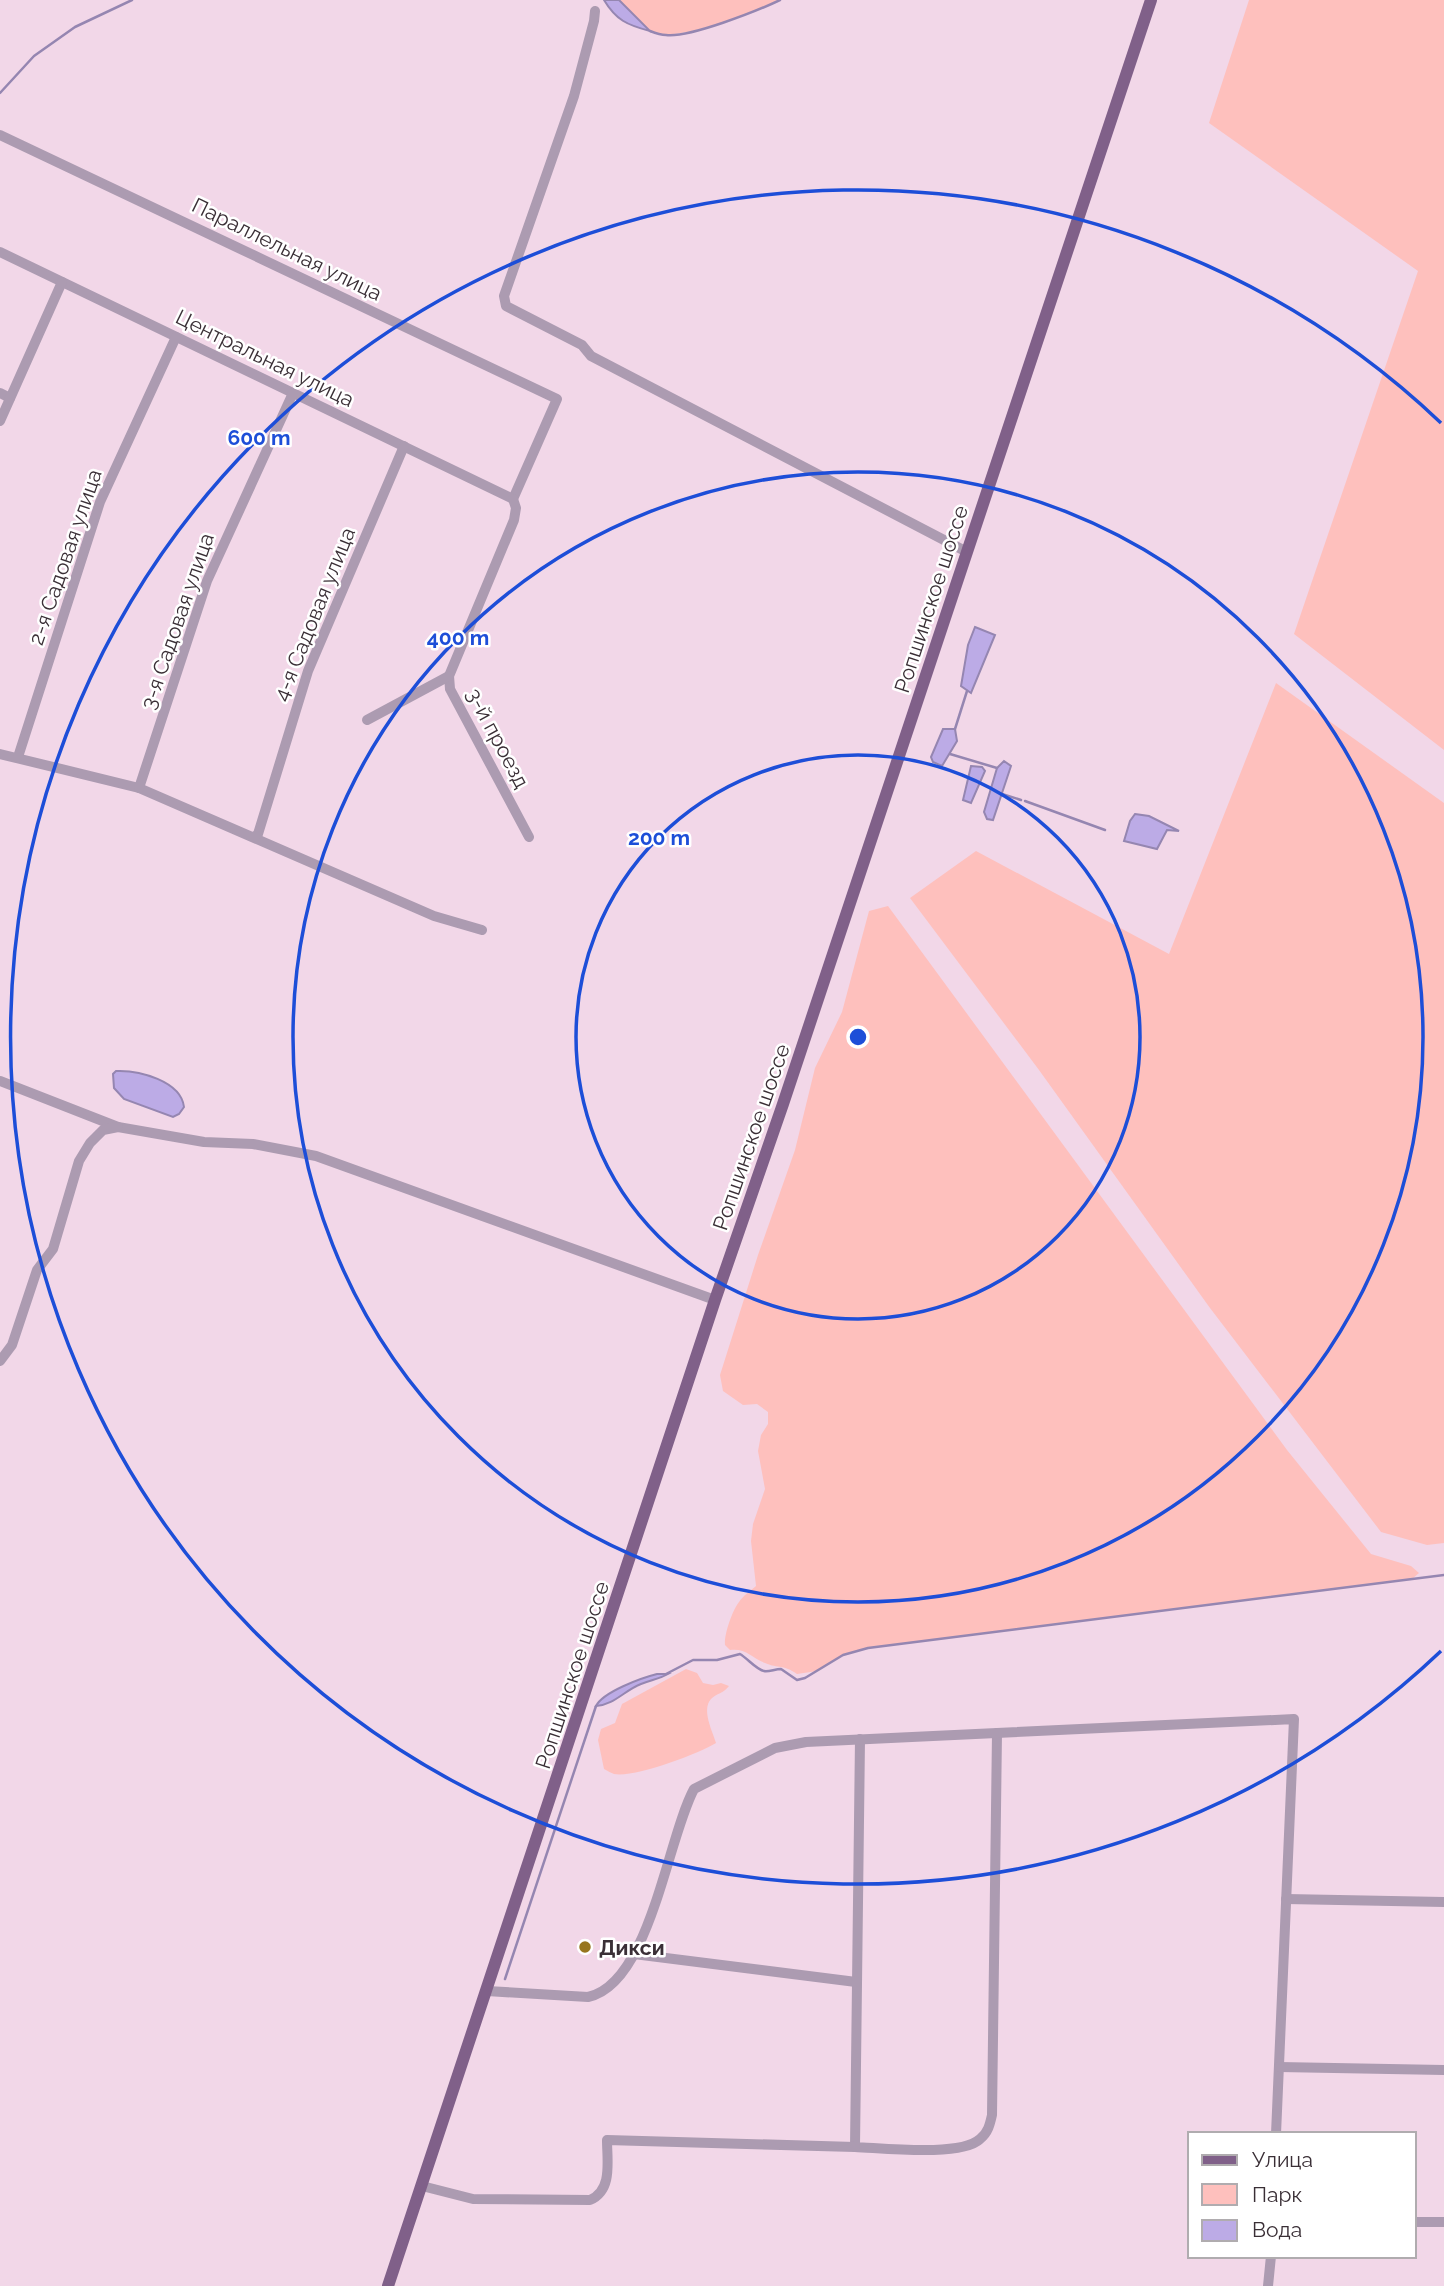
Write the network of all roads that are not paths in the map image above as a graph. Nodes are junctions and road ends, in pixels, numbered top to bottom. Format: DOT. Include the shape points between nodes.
graph roads {
  1 [pos="1151,0"];
  2 [pos="595,11"];
  3 [pos="0,135"];
  4 [pos="0,252"];
  5 [pos="62,282"];
  6 [pos="176,337"];
  7 [pos="293,393"];
  8 [pos="5,396"];
  9 [pos="557,399"];
  10 [pos="0,421"];
  11 [pos="404,446"];
  12 [pos="513,499"];
  13 [pos="967,552"];
  14 [pos="449,676"];
  15 [pos="367,720"];
  16 [pos="0,754"];
  17 [pos="18,757"];
  18 [pos="139,788"];
  19 [pos="529,837"];
  20 [pos="254,838"];
  21 [pos="482,930"];
  22 [pos="0,1081"];
  23 [pos="118,1127"];
  24 [pos="715,1300"];
  25 [pos="0,1361"];
  26 [pos="998,1733"];
  27 [pos="860,1740"];
  28 [pos="1286,1899"];
  29 [pos="1444,1902"];
  30 [pos="634,1954"];
  31 [pos="856,1982"];
  32 [pos="487,1991"];
  33 [pos="1279,2067"];
  34 [pos="1444,2070"];
  35 [pos="1276,2132"];
  36 [pos="855,2147"];
  37 [pos="422,2186"];
  38 [pos="1416,2222"];
  39 [pos="1444,2222"];
  40 [pos="1271,2258"];
  41 [pos="388,2286"];
  42 [pos="1268,2286"];
  1 -- 13 [label="main road, Ропшинское шоссе"];
  2 -- 13 [label="street" via="574,96 504,296 506,306 582,345 591,356"];
  3 -- 9 [label="street, Параллельная улица"];
  4 -- 5 [label="street, Центральная улица"];
  5 -- 6 [label="street, Центральная улица"];
  5 -- 8 [label="street"];
  6 -- 7 [label="street, Центральная улица"];
  6 -- 17 [label="street, 2-я Садовая улица" via="100,502"];
  7 -- 11 [label="street, Центральная улица"];
  7 -- 18 [label="street, 3-я Садовая улица" via="207,581"];
  8 -- 10 [label="street"];
  9 -- 12 [label="street, 3-й проезд"];
  11 -- 12 [label="street, Центральная улица"];
  11 -- 20 [label="street, 4-я Садовая улица" via="308,671"];
  12 -- 14 [label="street, 3-й проезд" via="514,520"];
  13 -- 24 [label="main road, Ропшинское шоссе"];
  14 -- 15 [label="street"];
  14 -- 19 [label="street, 3-й проезд" via="450,689"];
  16 -- 17 [label="street"];
  17 -- 18 [label="street"];
  18 -- 20 [label="street"];
  20 -- 21 [label="street" via="435,916"];
  22 -- 23 [label="street"];
  23 -- 24 [label="street" via="316,1156"];
  23 -- 25 [label="street" via="103,1130 79,1161 53,1249 37,1270 12,1345"];
  24 -- 32 [label="main road, Ропшинское шоссе"];
  26 -- 27 [label="street"];
  26 -- 28 [label="street" via="1294,1719"];
  26 -- 36 [label="street" via="989,2127 968,2147"];
  27 -- 30 [label="street" via="775,1748 694,1789"];
  27 -- 31 [label="street"];
  28 -- 29 [label="street"];
  28 -- 33 [label="street"];
  30 -- 31 [label="street"];
  30 -- 32 [label="street" via="601,1994"];
  31 -- 36 [label="street"];
  32 -- 37 [label="main road, Ропшинское шоссе"];
  33 -- 34 [label="street"];
  33 -- 35 [label="street"];
  36 -- 37 [label="street" via="607,2140 606,2184 598,2197 590,2200 472,2199"];
  37 -- 41 [label="main road, Ропшинское шоссе"];
  38 -- 39 [label="street"];
  40 -- 42 [label="street"];
}
